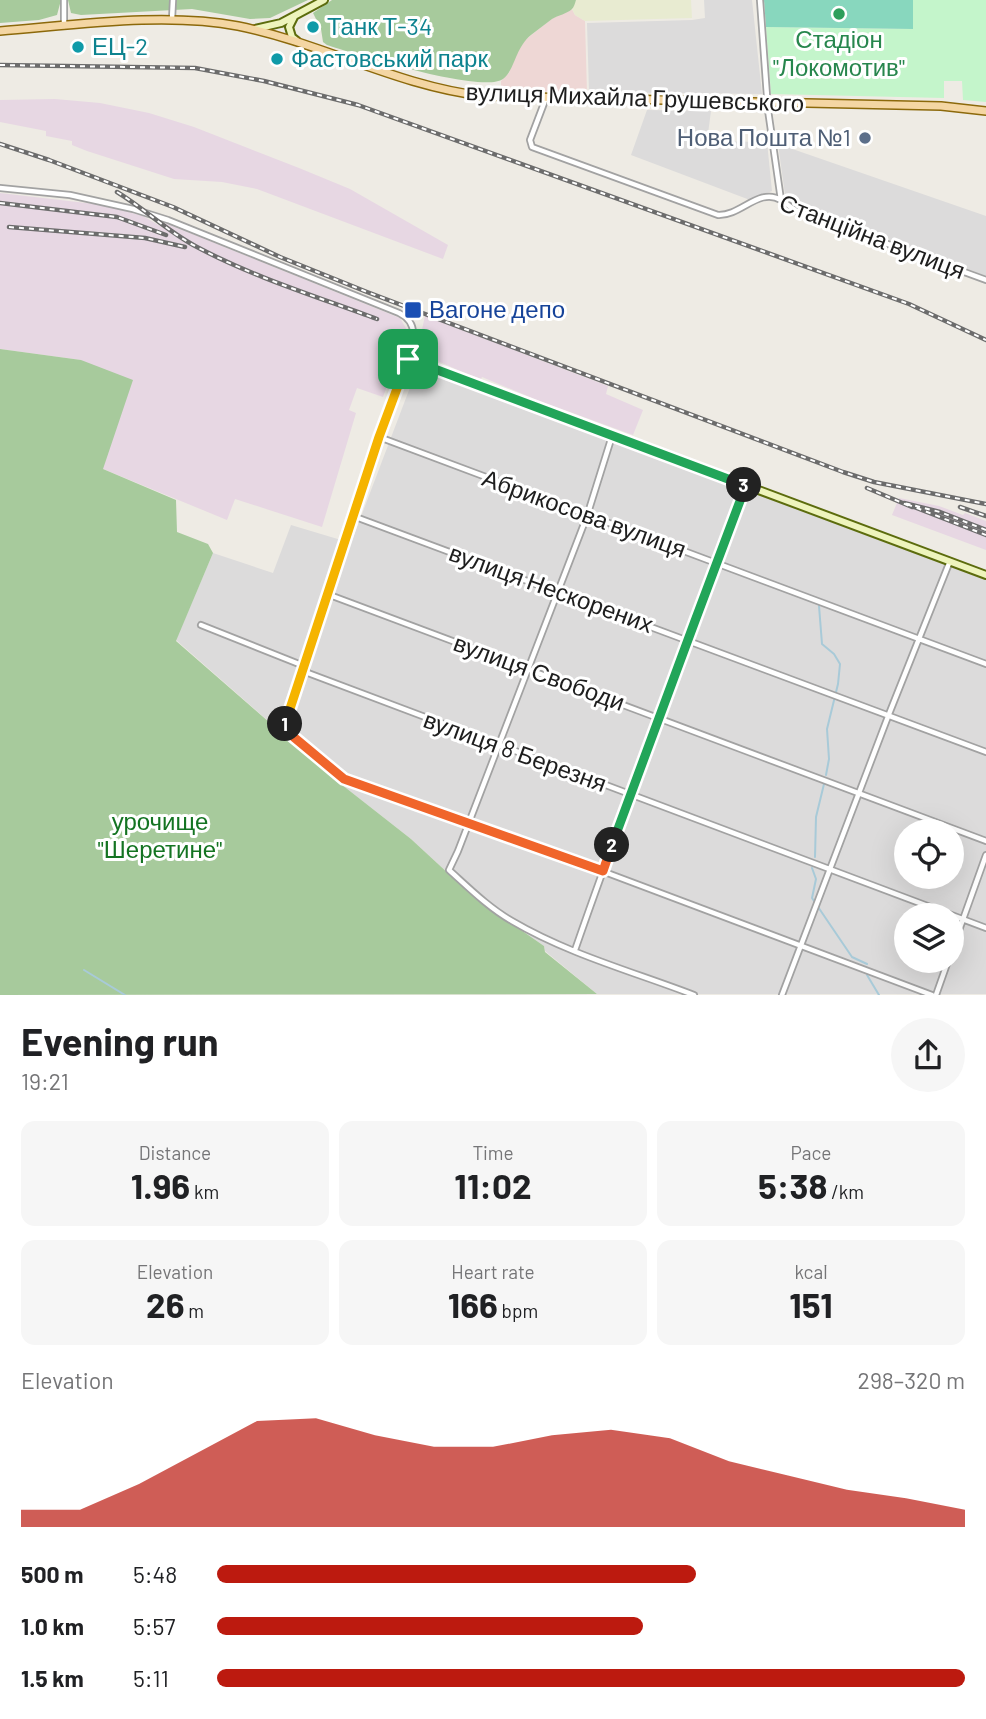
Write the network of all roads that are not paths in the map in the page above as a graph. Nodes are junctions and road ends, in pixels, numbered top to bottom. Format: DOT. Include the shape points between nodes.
graph roads {
  1 [pos="64,0"];
  2 [pos="173,0"];
  3 [pos="324,0"];
  4 [pos="760,0"];
  5 [pos="297,14"];
  6 [pos="172,19"];
  7 [pos="64,26"];
  8 [pos="252,29"];
  9 [pos="0,30"];
  10 [pos="301,44"];
  11 [pos="546,98"];
  12 [pos="768,102"];
  13 [pos="986,111"];
  14 [pos="0,188"];
  15 [pos="781,200"];
  16 [pos="986,280"];
  17 [pos="408,359"];
  18 [pos="612,436"];
  19 [pos="379,437"];
  20 [pos="746,485"];
  21 [pos="353,516"];
  22 [pos="587,516"];
  23 [pos="950,561"];
  24 [pos="717,563"];
  25 [pos="986,575"];
  26 [pos="558,592"];
  27 [pos="327,594"];
  28 [pos="201,625"];
  29 [pos="919,639"];
  30 [pos="689,640"];
  31 [pos="986,664"];
  32 [pos="304,666"];
  33 [pos="528,669"];
  34 [pos="889,714"];
  35 [pos="658,718"];
  36 [pos="498,746"];
  37 [pos="986,752"];
  38 [pos="859,793"];
  39 [pos="630,794"];
  40 [pos="467,823"];
  41 [pos="986,841"];
  42 [pos="986,855"];
  43 [pos="830,869"];
  44 [pos="603,871"];
  45 [pos="920,903"];
  46 [pos="964,916"];
  47 [pos="964,919"];
  48 [pos="986,928"];
  49 [pos="801,945"];
  50 [pos="575,950"];
  51 [pos="943,973"];
  52 [pos="694,995"];
  53 [pos="782,995"];
  54 [pos="934,995"];
  1 -- 7 [label="street"];
  2 -- 6 [label="street"];
  3 -- 5 [label="street"];
  4 -- 12 [label="street"];
  5 -- 8 [label="street"];
  5 -- 10 [label="street" via="289,27"];
  6 -- 7 [label="main road, вулиця Михайла Грушевського"];
  6 -- 8 [label="main road, вулиця Михайла Грушевського"];
  7 -- 9 [label="main road, вулиця Михайла Грушевського"];
  8 -- 10 [label="main road, вулиця Михайла Грушевського"];
  10 -- 11 [label="main road, вулиця Михайла Грушевського" via="443,90"];
  11 -- 12 [label="main road, вулиця Михайла Грушевського"];
  11 -- 15 [label="street, Станційна вулиця" via="530,140 532,147 718,215 733,213 759,197"];
  12 -- 13 [label="main road, вулиця Михайла Грушевського"];
  12 -- 15 [label="street"];
  14 -- 17 [label="street" via="70,195 134,209 399,313 413,326"];
  15 -- 16 [label="street, Станційна вулиця" via="795,210"];
  17 -- 18 [label="street"];
  17 -- 19 [label="street"];
  18 -- 20 [label="street"];
  18 -- 22 [label="street"];
  19 -- 21 [label="street"];
  19 -- 22 [label="street, Абрикосова вулиця"];
  20 -- 23 [label="street"];
  20 -- 24 [label="street"];
  21 -- 26 [label="street, вулиця Нескорених"];
  21 -- 27 [label="street"];
  22 -- 24 [label="street, Абрикосова вулиця"];
  22 -- 26 [label="street"];
  23 -- 25 [label="street"];
  23 -- 29 [label="street"];
  24 -- 29 [label="street, Абрикосова вулиця"];
  24 -- 30 [label="street"];
  26 -- 30 [label="street, вулиця Нескорених"];
  26 -- 33 [label="street"];
  27 -- 32 [label="street"];
  27 -- 33 [label="street, вулиця Свободи"];
  28 -- 32 [label="street, вулиця 8 Березня"];
  29 -- 31 [label="street, Абрикосова вулиця"];
  29 -- 34 [label="street"];
  30 -- 34 [label="street, вулиця Нескорених"];
  30 -- 35 [label="street"];
  32 -- 36 [label="street, вулиця 8 Березня" via="308,673"];
  32 -- 40 [label="street" via="284,729 344,779"];
  33 -- 35 [label="street, вулиця Свободи"];
  33 -- 36 [label="street"];
  34 -- 37 [label="street, вулиця Нескорених"];
  34 -- 38 [label="street"];
  35 -- 38 [label="street, вулиця Свободи"];
  35 -- 39 [label="street"];
  36 -- 39 [label="street, вулиця 8 Березня"];
  36 -- 40 [label="street"];
  38 -- 41 [label="street, вулиця Свободи"];
  38 -- 43 [label="street"];
  39 -- 43 [label="street, вулиця 8 Березня"];
  39 -- 44 [label="street"];
  40 -- 44 [label="street"];
  40 -- 50 [label="street" via="449,870 511,920"];
  42 -- 46 [label="street"];
  43 -- 45 [label="street, вулиця 8 Березня"];
  43 -- 49 [label="street"];
  44 -- 49 [label="street"];
  44 -- 50 [label="street"];
  47 -- 48 [label="street, вулиця 8 Березня"];
  49 -- 53 [label="street"];
  49 -- 54 [label="street"];
  50 -- 52 [label="street"];
  51 -- 54 [label="street"];
}
